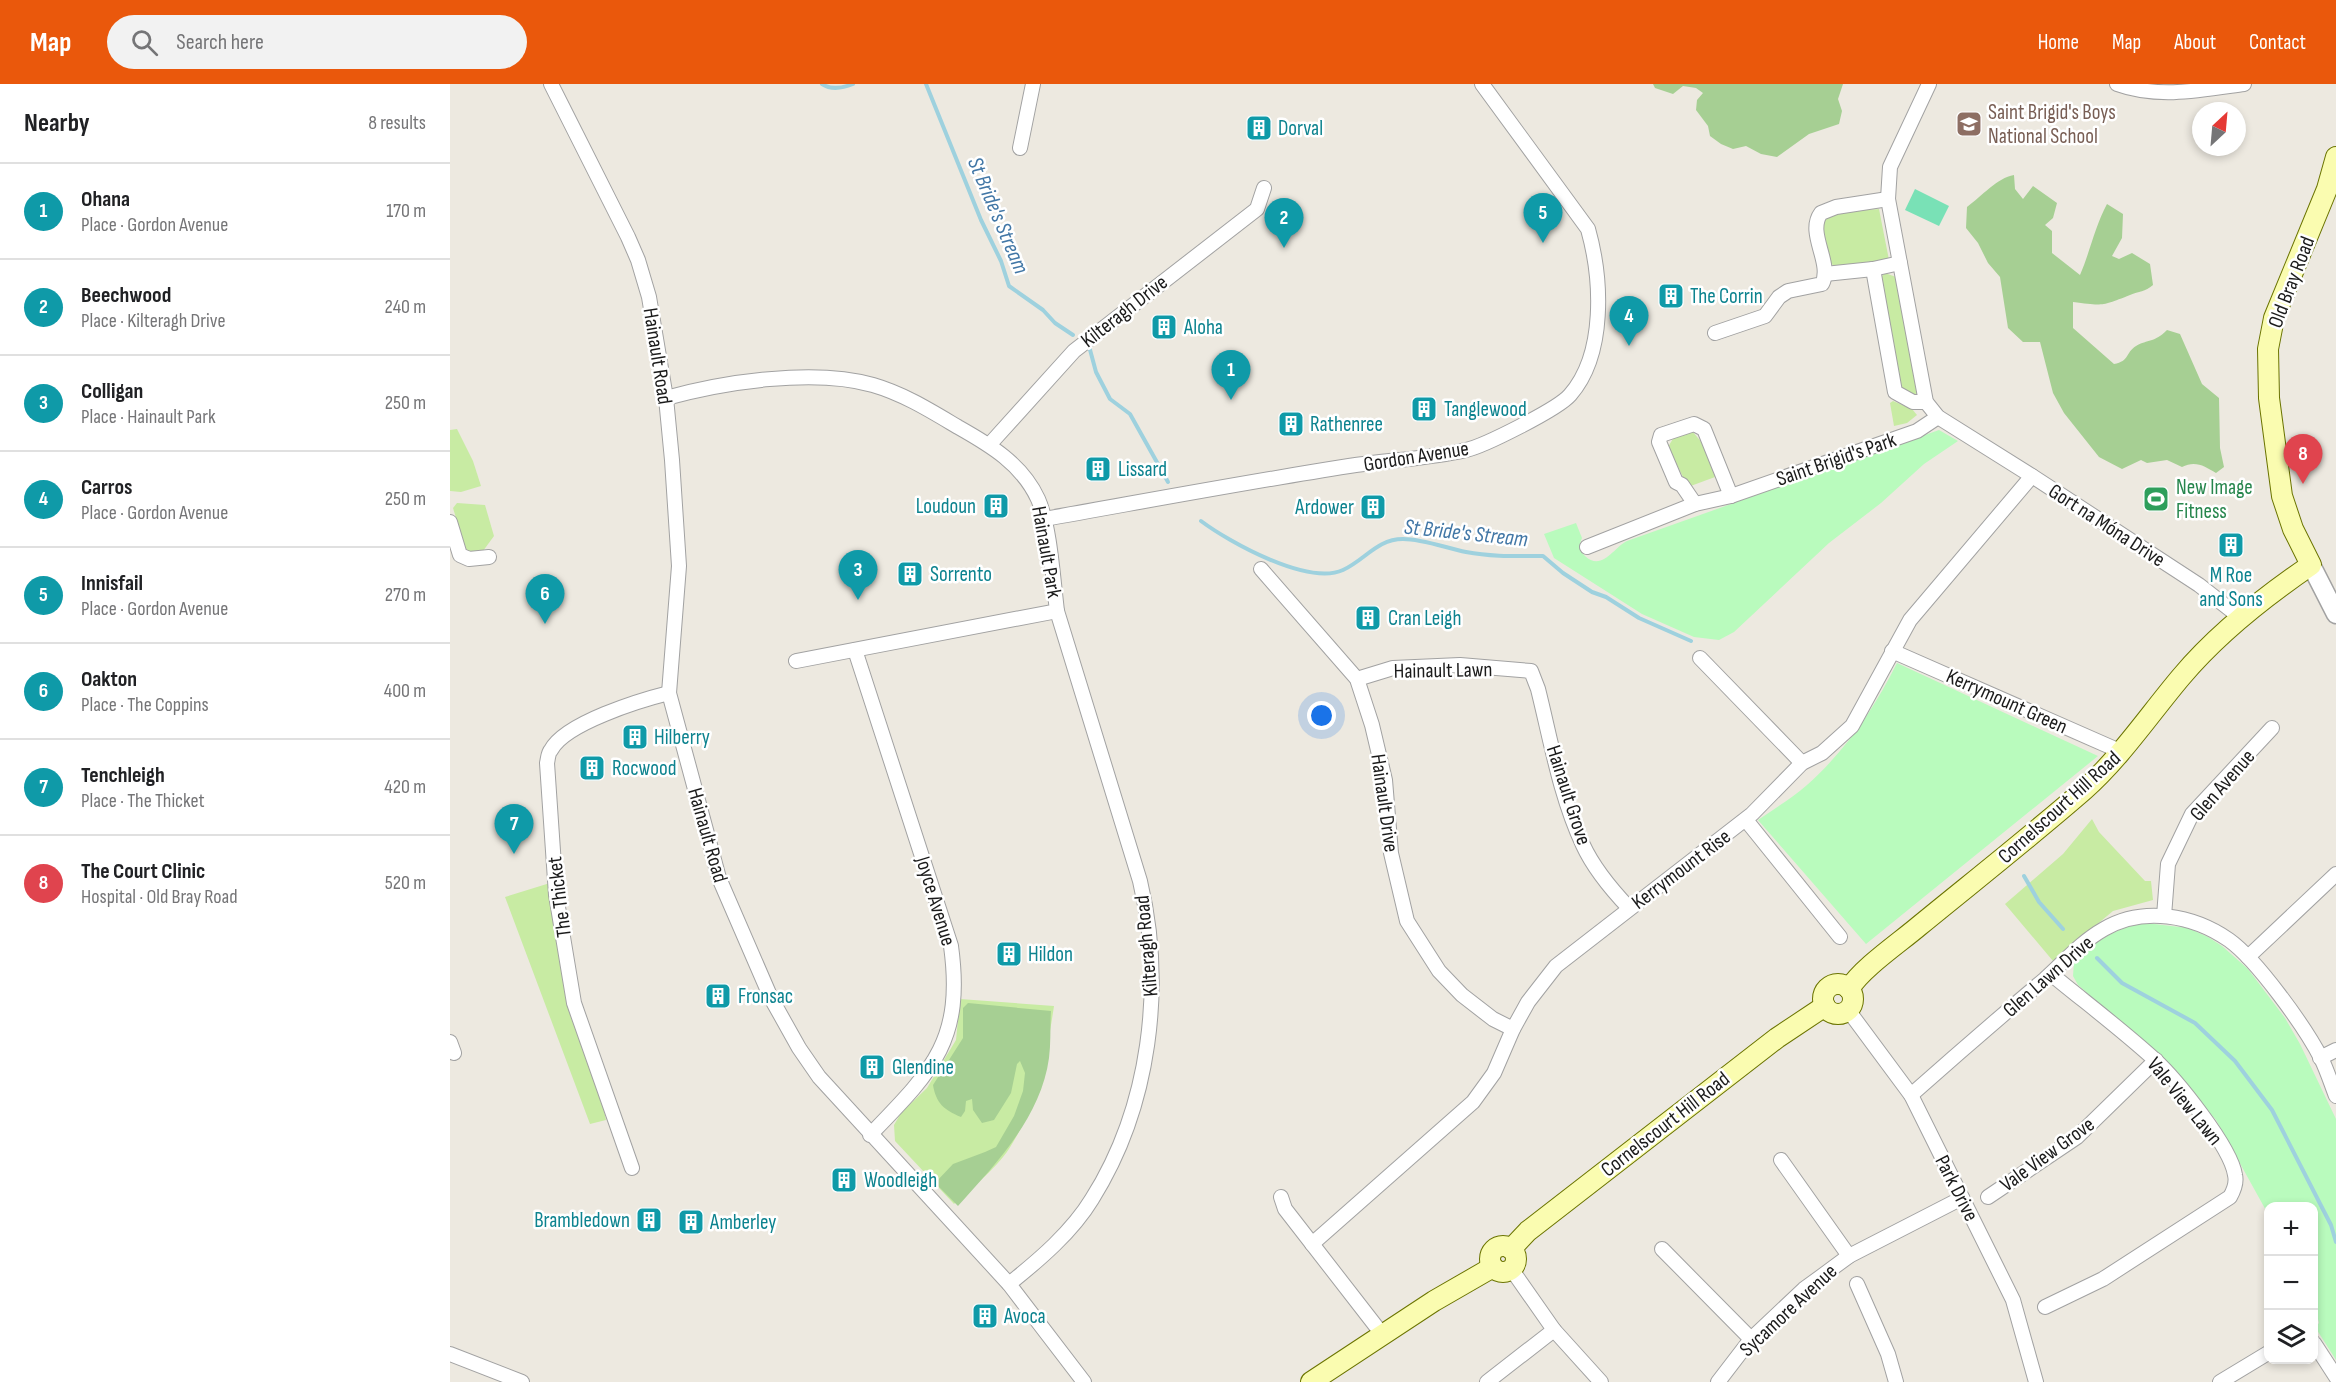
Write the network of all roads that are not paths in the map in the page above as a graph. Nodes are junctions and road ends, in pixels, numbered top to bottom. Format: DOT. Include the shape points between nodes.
graph roads {
  1 [pos="552,84"];
  2 [pos="1033,84"];
  3 [pos="1482,84"];
  4 [pos="1929,84"];
  5 [pos="2117,84"];
  6 [pos="2244,84"];
  7 [pos="1020,148"];
  8 [pos="2336,157"];
  9 [pos="1264,188"];
  10 [pos="1888,199"];
  11 [pos="1900,263"];
  12 [pos="1873,270"];
  13 [pos="1824,277"];
  14 [pos="1715,333"];
  15 [pos="666,398"];
  16 [pos="1926,402"];
  17 [pos="1938,417"];
  18 [pos="990,444"];
  19 [pos="2032,476"];
  20 [pos="1731,496"];
  21 [pos="1695,504"];
  22 [pos="1044,519"];
  23 [pos="450,522"];
  24 [pos="1587,547"];
  25 [pos="489,557"];
  26 [pos="2311,565"];
  27 [pos="1261,569"];
  28 [pos="1058,611"];
  29 [pos="2336,614"];
  30 [pos="2241,618"];
  31 [pos="855,650"];
  32 [pos="1892,651"];
  33 [pos="1700,658"];
  34 [pos="796,661"];
  35 [pos="1531,671"];
  36 [pos="1357,679"];
  37 [pos="669,693"];
  38 [pos="2272,728"];
  39 [pos="2122,752"];
  40 [pos="1802,763"];
  41 [pos="1746,820"];
  42 [pos="2336,874"];
  43 [pos="1629,908"];
  44 [pos="2164,916"];
  45 [pos="1840,937"];
  46 [pos="2248,957"];
  47 [pos="2051,974"];
  48 [pos="1849,989"];
  49 [pos="1825,1006"];
  50 [pos="1848,1010"];
  51 [pos="1513,1029"];
  52 [pos="2336,1050"];
  53 [pos="2320,1058"];
  54 [pos="2156,1060"];
  55 [pos="1911,1095"];
  56 [pos="2336,1096"];
  57 [pos="870,1135"];
  58 [pos="1781,1160"];
  59 [pos="632,1168"];
  60 [pos="1281,1197"];
  61 [pos="1988,1197"];
  62 [pos="1962,1198"];
  63 [pos="1311,1244"];
  64 [pos="1662,1249"];
  65 [pos="1849,1256"];
  66 [pos="1502,1268"];
  67 [pos="1009,1284"];
  68 [pos="1857,1284"];
  69 [pos="2045,1307"];
  70 [pos="1554,1330"];
  71 [pos="1382,1334"];
  72 [pos="1751,1339"];
  73 [pos="2318,1350"];
  74 [pos="450,1354"];
  75 [pos="2264,1355"];
  76 [pos="2336,1377"];
  77 [pos="1318,1380"];
  78 [pos="522,1382"];
  79 [pos="1084,1382"];
  80 [pos="1486,1382"];
  81 [pos="1601,1382"];
  82 [pos="1718,1382"];
  83 [pos="1896,1382"];
  84 [pos="2036,1382"];
  85 [pos="2220,1382"];
  1 -- 15 [label="street, Hainault Road" via="638,260 649,297"];
  2 -- 7 [label="street"];
  3 -- 22 [label="street, Gordon Avenue" via="1579,215 1593,246 1598,328 1588,362 1570,396 1467,450"];
  4 -- 10 [label="street" via="1890,167"];
  5 -- 6 [label="street" via="2157,93"];
  8 -- 26 [label="main road, Old Bray Road" via="2327,189 2274,318 2268,349 2269,398 2282,496 2293,530"];
  9 -- 18 [label="street, Kilteragh Drive" via="1257,208 1074,351"];
  10 -- 11 [label="street"];
  10 -- 13 [label="street" via="1821,213 1816,225"];
  11 -- 12 [label="street"];
  11 -- 16 [label="street"];
  12 -- 13 [label="street"];
  12 -- 16 [label="street, Saint Brigid's Park" via="1895,392 1913,402"];
  13 -- 14 [label="street" via="1820,285 1788,291 1765,316"];
  15 -- 18 [label="street, Hainault Park" via="709,386 774,379 855,381 911,400"];
  15 -- 37 [label="street, Hainault Road" via="679,566"];
  16 -- 17 [label="street"];
  17 -- 19 [label="street, Gort na Móna Drive"];
  17 -- 20 [label="street, Saint Brigid's Park" via="1917,431"];
  18 -- 22 [label="street, Hainault Park" via="1023,475 1037,497"];
  19 -- 30 [label="street, Gort na Móna Drive" via="2199,585"];
  19 -- 32 [label="street, Kerrymount Rise" via="1910,620"];
  20 -- 21 [label="street, Saint Brigid's Park"];
  20 -- 21 [label="street" via="1704,429 1694,424 1661,435 1659,442 1676,482"];
  21 -- 24 [label="street, Saint Brigid's Park"];
  22 -- 28 [label="street, Hainault Park"];
  23 -- 25 [label="street" via="460,555 469,559"];
  26 -- 29 [label="street, Old Bray Road"];
  26 -- 30 [label="main road, Cornelscourt Hill Road"];
  27 -- 36 [label="street, Hainault Drive"];
  28 -- 31 [label="street, Hainault Park"];
  28 -- 67 [label="street, Kilteragh Road" via="1140,881 1149,938 1152,1002 1134,1101 1103,1180 1072,1226"];
  30 -- 39 [label="main road, Cornelscourt Hill Road" via="2181,677"];
  31 -- 34 [label="street, Hainault Park"];
  31 -- 57 [label="street, Joyce Avenue" via="947,935 954,973 949,1026 943,1045 923,1079"];
  32 -- 39 [label="street, Kerrymount Green"];
  32 -- 40 [label="street, Kerrymount Rise" via="1851,726 1822,753"];
  33 -- 40 [label="street"];
  35 -- 36 [label="street, Hainault Lawn" via="1449,665 1393,668"];
  35 -- 43 [label="street, Hainault Grove" via="1583,845 1605,882"];
  36 -- 51 [label="street, Hainault Drive" via="1385,780 1391,853 1407,921 1439,971 1462,995"];
  37 -- 57 [label="street, Hainault Road" via="719,878 754,961 799,1048"];
  37 -- 59 [label="street, The Thicket" via="616,709 558,740 547,763 556,895 574,1003"];
  38 -- 44 [label="street, Glen Avenue" via="2192,814 2168,864"];
  39 -- 48 [label="main road, Cornelscourt Hill Road" via="2086,789"];
  40 -- 41 [label="street, Kerrymount Rise"];
  41 -- 43 [label="street, Kerrymount Rise"];
  41 -- 45 [label="street"];
  42 -- 46 [label="street"];
  43 -- 51 [label="street, Kerrymount Rise" via="1556,966 1537,987"];
  44 -- 46 [label="street, Glen Lawn Drive" via="2209,929"];
  44 -- 47 [label="street, Glen Lawn Drive" via="2136,916 2104,928"];
  46 -- 53 [label="street, Glen Lawn Drive" via="2290,1010"];
  47 -- 54 [label="street, Vale View Lawn"];
  47 -- 55 [label="street, Glen Lawn Drive"];
  48 -- 49 [label="main road, Cornelscourt Hill Road" via="1836,985 1828,989"];
  48 -- 50 [label="main road" via="1853,998"];
  49 -- 50 [label="main road" via="1836,1014"];
  49 -- 66 [label="main road, Cornelscourt Hill Road" via="1777,1038 1528,1231 1511,1249 1516,1259"];
  50 -- 55 [label="street, Park Drive"];
  51 -- 63 [label="street, Kerrymount Rise" via="1494,1073 1473,1102"];
  52 -- 53 [label="street"];
  53 -- 56 [label="street, Glen Lawn Drive"];
  54 -- 61 [label="street, Vale View Grove" via="2078,1137"];
  54 -- 69 [label="street, Vale View Lawn" via="2212,1128 2230,1161 2235,1188 2229,1197 2103,1279"];
  55 -- 62 [label="street, Park Drive"];
  57 -- 67 [label="street, Hainault Road"];
  58 -- 65 [label="street"];
  60 -- 63 [label="street" via="1285,1209"];
  62 -- 65 [label="street, Sycamore Avenue"];
  62 -- 84 [label="street, Park Drive" via="2013,1300"];
  63 -- 71 [label="street"];
  64 -- 72 [label="street"];
  65 -- 72 [label="street, Sycamore Avenue" via="1804,1289"];
  66 -- 70 [label="street"];
  66 -- 71 [label="main road"];
  67 -- 79 [label="street, Hainault Road"];
  68 -- 83 [label="street"];
  70 -- 80 [label="street"];
  70 -- 81 [label="street"];
  71 -- 77 [label="main road"];
  72 -- 82 [label="street, Sycamore Avenue"];
  73 -- 76 [label="street"];
  74 -- 78 [label="street"];
  75 -- 85 [label="street"];
}
